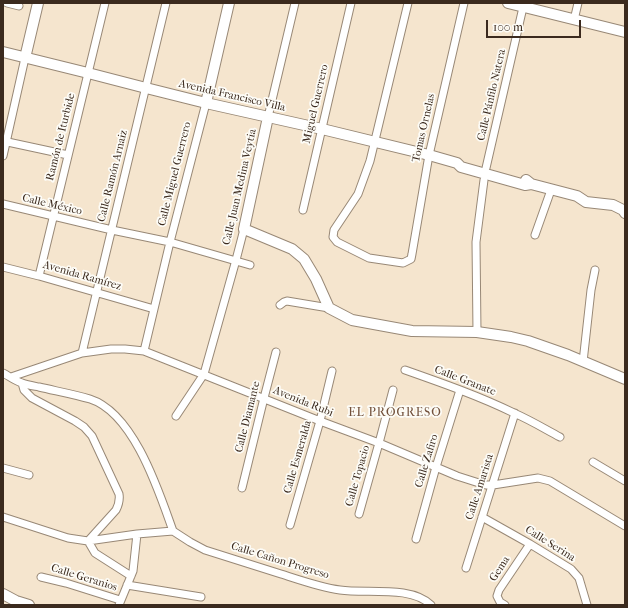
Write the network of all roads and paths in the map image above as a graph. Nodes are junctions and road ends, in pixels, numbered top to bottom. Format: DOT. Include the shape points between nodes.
graph roads {
  1 [pos="7,3"];
  2 [pos="38,3"];
  3 [pos="104,3"];
  4 [pos="166,3"];
  5 [pos="230,3"];
  6 [pos="295,3"];
  7 [pos="351,3"];
  8 [pos="408,3"];
  9 [pos="464,3"];
  10 [pos="508,3"];
  11 [pos="578,3"];
  12 [pos="524,5"];
  13 [pos="19,6"];
  14 [pos="574,20"];
  15 [pos="625,32"];
  16 [pos="3,52"];
  17 [pos="25,58"];
  18 [pos="88,73"];
  19 [pos="146,88"];
  20 [pos="206,103"];
  21 [pos="268,116"];
  22 [pos="322,129"];
  23 [pos="5,141"];
  24 [pos="374,142"];
  25 [pos="68,155"];
  26 [pos="429,155"];
  27 [pos="3,156"];
  28 [pos="456,163"];
  29 [pos="486,168"];
  30 [pos="484,180"];
  31 [pos="531,184"];
  32 [pos="551,190"];
  33 [pos="577,196"];
  34 [pos="3,204"];
  35 [pos="625,204"];
  36 [pos="302,210"];
  37 [pos="625,213"];
  38 [pos="53,217"];
  39 [pos="244,229"];
  40 [pos="112,230"];
  41 [pos="535,235"];
  42 [pos="170,242"];
  43 [pos="236,260"];
  44 [pos="250,264"];
  45 [pos="3,267"];
  46 [pos="595,270"];
  47 [pos="39,276"];
  48 [pos="97,292"];
  49 [pos="280,305"];
  50 [pos="329,308"];
  51 [pos="154,309"];
  52 [pos="477,332"];
  53 [pos="144,351"];
  54 [pos="276,352"];
  55 [pos="82,353"];
  56 [pos="583,362"];
  57 [pos="405,370"];
  58 [pos="332,371"];
  59 [pos="3,373"];
  60 [pos="204,374"];
  61 [pos="11,377"];
  62 [pos="625,379"];
  63 [pos="22,383"];
  64 [pos="393,390"];
  65 [pos="460,390"];
  66 [pos="264,398"];
  67 [pos="515,413"];
  68 [pos="176,416"];
  69 [pos="320,421"];
  70 [pos="560,437"];
  71 [pos="379,443"];
  72 [pos="593,462"];
  73 [pos="436,467"];
  74 [pos="3,468"];
  75 [pos="29,475"];
  76 [pos="625,481"];
  77 [pos="493,485"];
  78 [pos="242,488"];
  79 [pos="358,514"];
  80 [pos="3,517"];
  81 [pos="482,517"];
  82 [pos="290,525"];
  83 [pos="625,526"];
  84 [pos="173,531"];
  85 [pos="137,534"];
  86 [pos="416,539"];
  87 [pos="88,541"];
  88 [pos="530,544"];
  89 [pos="466,568"];
  90 [pos="131,576"];
  91 [pos="41,577"];
  92 [pos="127,585"];
  93 [pos="3,594"];
  94 [pos="202,597"];
  95 [pos="119,603"];
  96 [pos="28,605"];
  97 [pos="431,605"];
  98 [pos="505,605"];
  99 [pos="587,605"];
  1 -- 13 [label="street"];
  2 -- 17 [label="main road"];
  3 -- 18 [label="street, Ramón de Iturbide"];
  4 -- 19 [label="street, Calle Ramón Arnaiz"];
  5 -- 20 [label="main road, Calle Miguel Guerrero"];
  6 -- 21 [label="street, Calle Juan Medina Veytia"];
  7 -- 22 [label="street, Miguel Guerrero"];
  8 -- 24 [label="street"];
  9 -- 26 [label="street, Tomas Ornelas"];
  10 -- 12 [label="main road"];
  11 -- 14 [label="street"];
  12 -- 14 [label="main road"];
  12 -- 29 [label="street, Calle Pánfilo Natera"];
  14 -- 15 [label="main road"];
  16 -- 17 [label="main road, Avenida Francisco Villa"];
  17 -- 18 [label="main road, Avenida Francisco Villa"];
  17 -- 23 [label="street"];
  18 -- 19 [label="main road, Avenida Francisco Villa"];
  18 -- 25 [label="street, Ramón de Iturbide"];
  19 -- 20 [label="main road, Avenida Francisco Villa"];
  19 -- 40 [label="street, Calle Ramón Arnaiz"];
  20 -- 21 [label="main road, Avenida Francisco Villa"];
  20 -- 42 [label="street, Calle Miguel Guerrero"];
  21 -- 22 [label="main road, Avenida Francisco Villa"];
  21 -- 39 [label="main road, Calle Juan Medina Veytia"];
  22 -- 24 [label="main road, Avenida Francisco Villa"];
  22 -- 36 [label="street, Miguel Guerrero"];
  23 -- 25 [label="street"];
  23 -- 27 [label="street"];
  24 -- 26 [label="main road, Avenida Francisco Villa"];
  24 -- 26 [label="street, Tomas Ornelas" via="358,194 334,230 333,237 337,242 369,258 403,263 411,259"];
  25 -- 38 [label="street, Ramón de Iturbide"];
  26 -- 28 [label="main road, Avenida Francisco Villa"];
  28 -- 29 [label="main road, Avenida Francisco Villa" via="462,161"];
  28 -- 31 [label="main road, Avenida Francisco Villa" via="461,167 525,185"];
  29 -- 31 [label="main road, Avenida Francisco Villa" via="526,180"];
  30 -- 52 [label="street" via="476,242"];
  31 -- 32 [label="main road, Avenida Francisco Villa"];
  32 -- 33 [label="main road, Avenida Francisco Villa"];
  32 -- 41 [label="street"];
  33 -- 35 [label="main road, Avenida Francisco Villa" via="607,197"];
  33 -- 37 [label="main road, Avenida Francisco Villa" via="586,202 613,204"];
  34 -- 38 [label="street, Calle México"];
  38 -- 40 [label="street, Calle México"];
  38 -- 47 [label="street, Ramón de Iturbide"];
  39 -- 43 [label="street, Calle Juan Medina Veytia"];
  39 -- 50 [label="main road" via="292,249 304,259"];
  40 -- 42 [label="street, Calle México"];
  40 -- 48 [label="street, Calle Ramón Arnaiz"];
  42 -- 43 [label="street, Calle México"];
  42 -- 51 [label="street, Calle Miguel Guerrero"];
  43 -- 44 [label="street, Calle México"];
  43 -- 60 [label="street, Calle Juan Medina Veytia"];
  45 -- 47 [label="street, Avenida Ramírez"];
  46 -- 56 [label="street"];
  47 -- 48 [label="street, Avenida Ramírez"];
  48 -- 51 [label="street, Avenida Ramírez"];
  48 -- 55 [label="street, Calle Ramón Arnaiz"];
  49 -- 50 [label="street" via="287,300"];
  50 -- 52 [label="main road" via="352,320 412,331"];
  51 -- 53 [label="street, Calle Miguel Guerrero"];
  52 -- 56 [label="main road" via="528,341"];
  53 -- 55 [label="street, Avenida Rubi" via="111,349"];
  53 -- 60 [label="street, Avenida Rubi"];
  54 -- 66 [label="street, Calle Diamante"];
  55 -- 61 [label="street, Avenida Rubi"];
  56 -- 62 [label="main road"];
  57 -- 65 [label="street, Calle Granate"];
  58 -- 69 [label="street, Calle Esmeralda"];
  59 -- 61 [label="street"];
  60 -- 66 [label="street, Avenida Rubi"];
  60 -- 68 [label="street, Calle Juan Medina Veytia"];
  61 -- 63 [label="street"];
  63 -- 84 [label="street" via="90,399 113,413 129,431 143,456"];
  63 -- 87 [label="street" via="24,390 32,398 75,421 88,431 119,494 116,510"];
  64 -- 71 [label="street, Calle Topacio"];
  65 -- 67 [label="street, Calle Granate"];
  65 -- 73 [label="street, Calle Zafiro"];
  66 -- 69 [label="street, Avenida Rubi"];
  66 -- 78 [label="street, Calle Diamante"];
  67 -- 70 [label="street, Calle Granate"];
  67 -- 77 [label="street, Calle Amarista"];
  69 -- 71 [label="street, Avenida Rubi"];
  69 -- 82 [label="street, Calle Esmeralda"];
  71 -- 73 [label="street, Avenida Rubi"];
  71 -- 79 [label="street, Calle Topacio"];
  72 -- 76 [label="street"];
  73 -- 77 [label="street, Avenida Rubi" via="479,483"];
  73 -- 86 [label="street, Calle Zafiro"];
  74 -- 75 [label="street"];
  77 -- 81 [label="street, Calle Amarista"];
  77 -- 83 [label="street, Avenida Rubi" via="529,478 544,479"];
  80 -- 87 [label="street" via="68,538"];
  81 -- 88 [label="street, Calle Serina"];
  81 -- 89 [label="street, Calle Amarista"];
  84 -- 85 [label="street"];
  84 -- 97 [label="street, Calle Cañon Progreso" via="205,550 312,584 340,590 408,594"];
  85 -- 87 [label="street"];
  85 -- 90 [label="street"];
  87 -- 90 [label="street" via="95,553"];
  88 -- 98 [label="street, Gema" via="499,590 497,596"];
  88 -- 99 [label="street, Calle Serina" via="571,569 579,578"];
  90 -- 92 [label="street"];
  91 -- 95 [label="street, Calle Geranios" via="66,582"];
  92 -- 94 [label="street"];
  92 -- 95 [label="street"];
  93 -- 96 [label="main road"];
}
